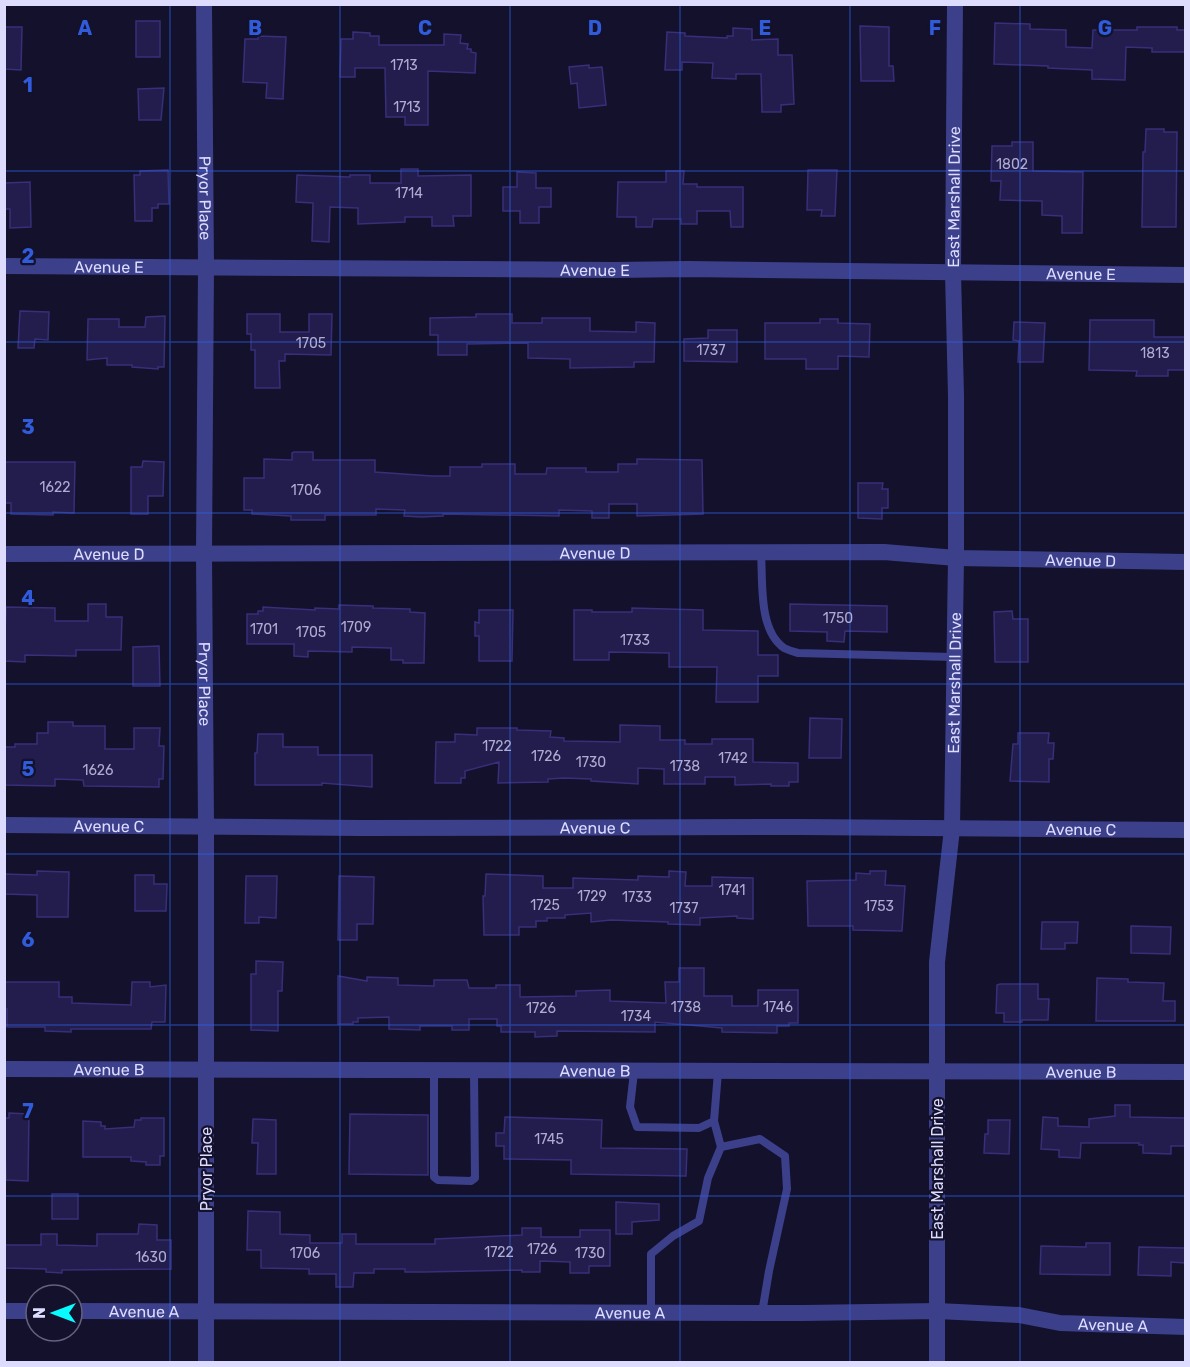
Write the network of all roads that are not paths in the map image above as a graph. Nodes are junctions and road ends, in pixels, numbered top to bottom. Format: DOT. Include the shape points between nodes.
graph roads {
  1 [pos="204,4"];
  2 [pos="955,4"];
  3 [pos="4,266"];
  4 [pos="206,267"];
  5 [pos="953,273"];
  6 [pos="1185,275"];
  7 [pos="761,553"];
  8 [pos="4,554"];
  9 [pos="204,554"];
  10 [pos="956,558"];
  11 [pos="1185,562"];
  12 [pos="953,657"];
  13 [pos="4,825"];
  14 [pos="206,826"];
  15 [pos="952,829"];
  16 [pos="1185,830"];
  17 [pos="4,1070"];
  18 [pos="205,1070"];
  19 [pos="434,1071"];
  20 [pos="474,1071"];
  21 [pos="937,1071"];
  22 [pos="634,1072"];
  23 [pos="718,1072"];
  24 [pos="1185,1072"];
  25 [pos="714,1121"];
  26 [pos="721,1147"];
  27 [pos="4,1311"];
  28 [pos="24,1311"];
  29 [pos="84,1311"];
  30 [pos="207,1311"];
  31 [pos="938,1311"];
  32 [pos="651,1313"];
  33 [pos="762,1313"];
  34 [pos="1185,1327"];
  35 [pos="206,1362"];
  36 [pos="937,1362"];
  1 -- 4 [label="street, Pryor Place"];
  2 -- 5 [label="street, East Marshall Drive"];
  3 -- 4 [label="street, Avenue E"];
  4 -- 5 [label="street, Avenue E"];
  4 -- 9 [label="street, Pryor Place"];
  5 -- 6 [label="street, Avenue E"];
  5 -- 10 [label="street, East Marshall Drive"];
  7 -- 9 [label="street, Avenue D"];
  7 -- 10 [label="street, Avenue D" via="884,552"];
  7 -- 12 [label="lane" via="764,610 771,633 784,648 798,653"];
  8 -- 9 [label="street, Avenue D"];
  9 -- 14 [label="street, Pryor Place"];
  10 -- 11 [label="street, Avenue D"];
  10 -- 12 [label="street, East Marshall Drive"];
  12 -- 15 [label="street, East Marshall Drive"];
  13 -- 14 [label="street, Avenue C"];
  14 -- 15 [label="street, Avenue C"];
  14 -- 18 [label="street, Pryor Place"];
  15 -- 16 [label="street, Avenue C"];
  15 -- 21 [label="street, East Marshall Drive" via="937,962"];
  17 -- 18 [label="street, Avenue B"];
  18 -- 19 [label="street, Avenue B"];
  18 -- 30 [label="street, Pryor Place"];
  19 -- 20 [label="street, Avenue B"];
  19 -- 20 [label="lane" via="434,1178 471,1181 475,1178"];
  20 -- 22 [label="street, Avenue B"];
  21 -- 23 [label="street, Avenue B"];
  21 -- 24 [label="street, Avenue B"];
  21 -- 31 [label="street, East Marshall Drive"];
  22 -- 23 [label="street, Avenue B"];
  22 -- 25 [label="lane" via="630,1107 637,1127 699,1128"];
  23 -- 25 [label="lane"];
  25 -- 26 [label="lane"];
  26 -- 32 [label="lane" via="708,1178 699,1221 651,1254"];
  26 -- 33 [label="lane" via="760,1140 785,1156 787,1189"];
  27 -- 28 [label="street"];
  29 -- 30 [label="street, Avenue A"];
  30 -- 32 [label="street, Avenue A"];
  30 -- 35 [label="street, Pryor Place"];
  31 -- 33 [label="street, Avenue A"];
  31 -- 34 [label="street, Avenue A" via="1019,1315 1060,1323"];
  31 -- 36 [label="street, East Marshall Drive"];
  32 -- 33 [label="street, Avenue A"];
}
